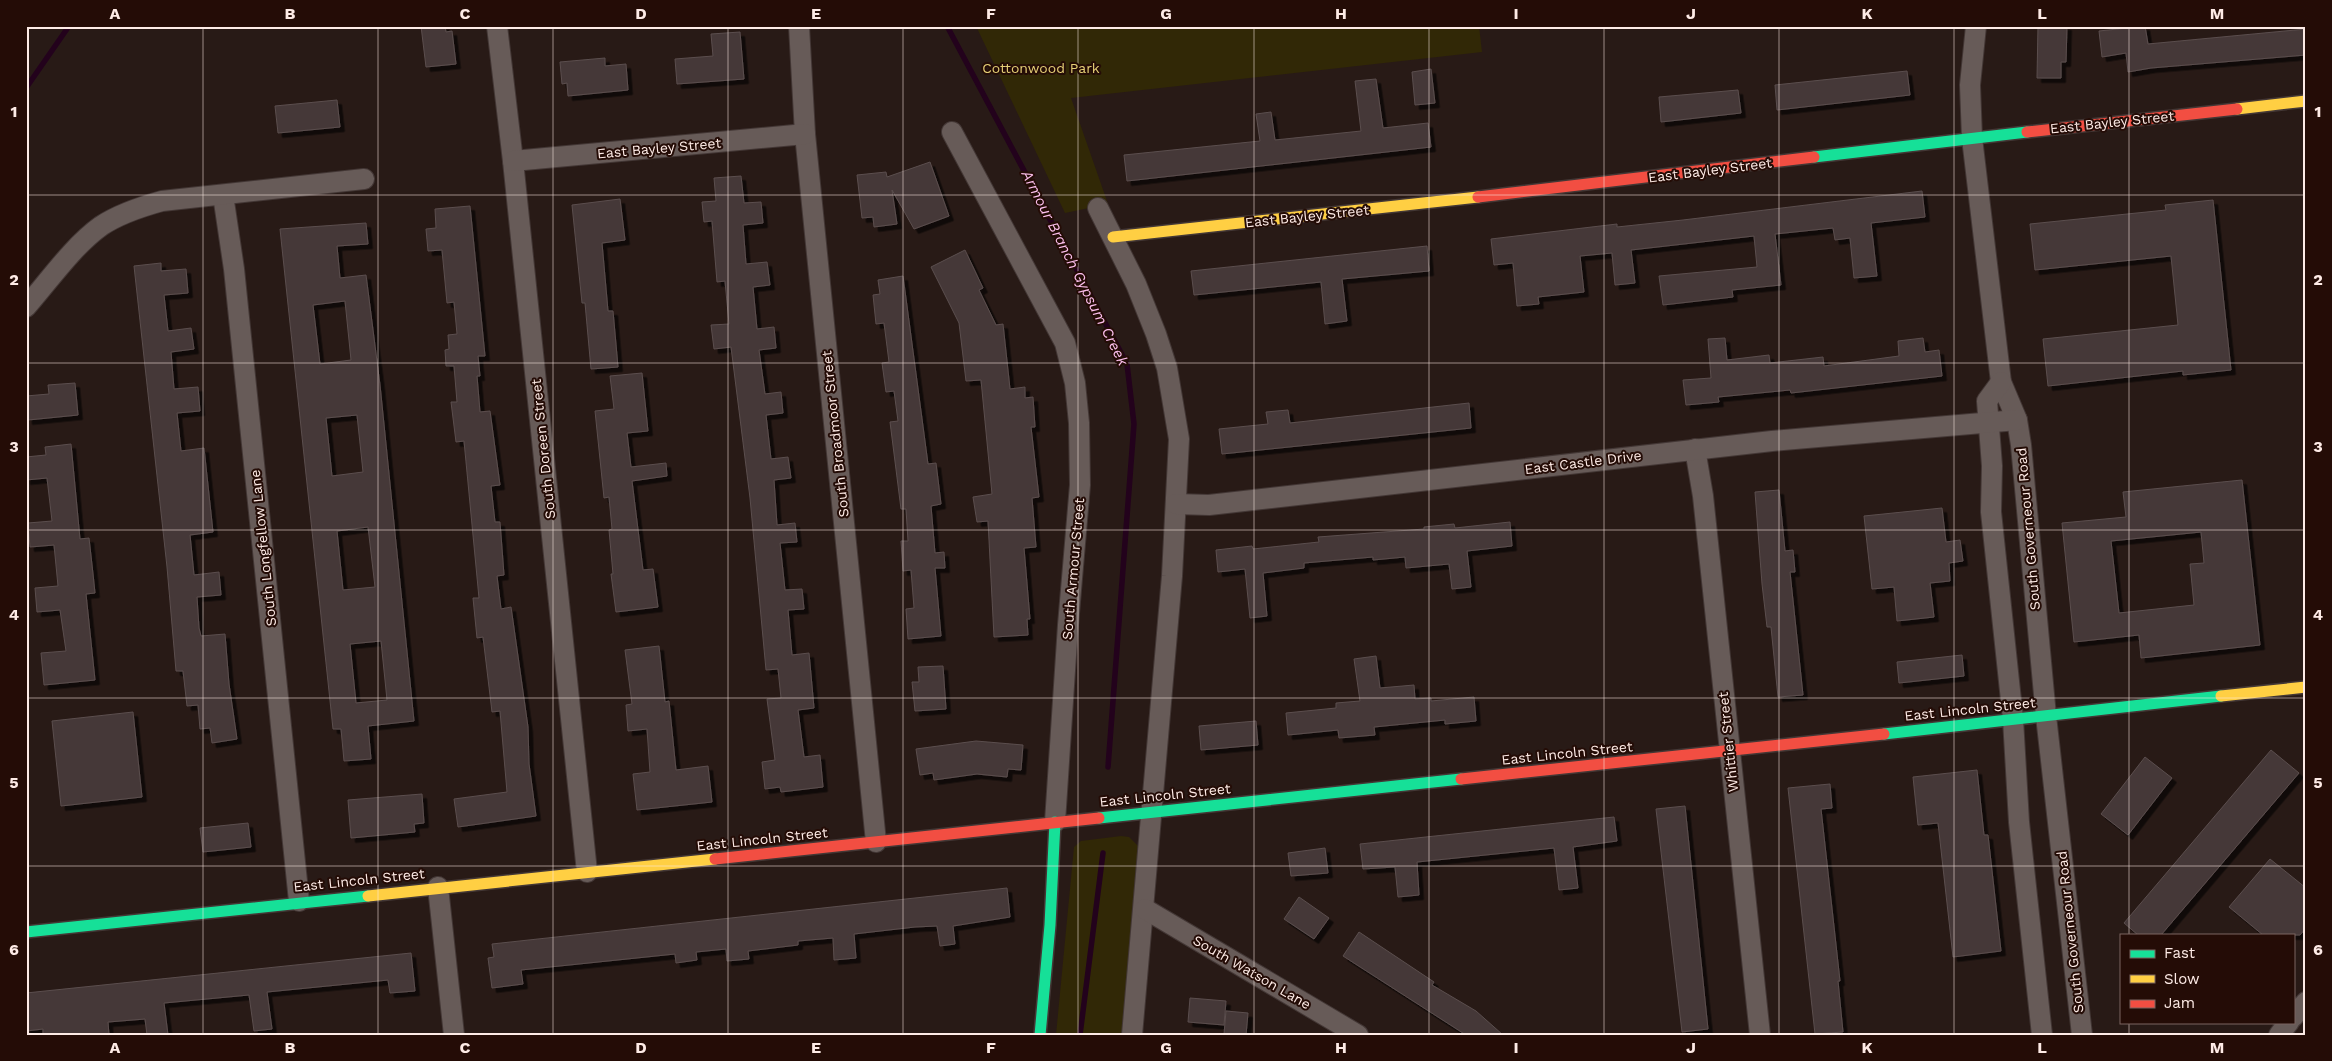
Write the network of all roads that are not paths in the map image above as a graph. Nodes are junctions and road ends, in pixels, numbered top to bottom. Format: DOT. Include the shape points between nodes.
graph roads {
  1 [pos="496,26"];
  2 [pos="799,26"];
  3 [pos="1976,26"];
  4 [pos="2306,101"];
  5 [pos="952,132"];
  6 [pos="805,134"];
  7 [pos="1972,138"];
  8 [pos="514,161"];
  9 [pos="364,179"];
  10 [pos="223,195"];
  11 [pos="1098,208"];
  12 [pos="1113,237"];
  13 [pos="26,307"];
  14 [pos="2001,382"];
  15 [pos="2017,420"];
  16 [pos="1989,423"];
  17 [pos="1695,449"];
  18 [pos="1176,504"];
  19 [pos="2306,687"];
  20 [pos="2046,716"];
  21 [pos="2013,719"];
  22 [pos="1728,751"];
  23 [pos="1152,812"];
  24 [pos="1054,822"];
  25 [pos="876,842"];
  26 [pos="587,872"];
  27 [pos="438,887"];
  28 [pos="299,901"];
  29 [pos="1145,909"];
  30 [pos="26,932"];
  31 [pos="2306,1002"];
  32 [pos="2294,1016"];
  33 [pos="2287,1024"];
  34 [pos="454,1035"];
  35 [pos="1040,1035"];
  36 [pos="1132,1035"];
  37 [pos="1358,1035"];
  38 [pos="1760,1035"];
  39 [pos="2042,1035"];
  40 [pos="2082,1035"];
  41 [pos="2279,1035"];
  1 -- 8 [label="street, South Doreen Street"];
  2 -- 6 [label="street, South Broadmoor Street"];
  3 -- 7 [label="street, South Governeour Road" via="1970,85"];
  4 -- 7 [label="street, East Bayley Street"];
  5 -- 24 [label="street, South Armour Street" via="1066,343 1075,383 1080,485"];
  6 -- 8 [label="street, East Bayley Street"];
  6 -- 25 [label="street, South Broadmoor Street"];
  7 -- 12 [label="street, East Bayley Street" via="1604,183"];
  7 -- 14 [label="street, South Governeour Road"];
  8 -- 26 [label="street, South Doreen Street"];
  9 -- 10 [label="street"];
  10 -- 13 [label="street" via="162,201 114,219 87,238"];
  10 -- 28 [label="street, South Longfellow Lane" via="234,269"];
  11 -- 12 [label="street"];
  12 -- 18 [label="street" via="1156,334 1166,368 1178,439"];
  14 -- 15 [label="street, South Governeour Road"];
  14 -- 16 [label="street" via="1987,401"];
  15 -- 16 [label="street, East Castle Drive"];
  15 -- 20 [label="street, South Governeour Road"];
  16 -- 17 [label="street, East Castle Drive"];
  16 -- 21 [label="street" via="1991,512"];
  17 -- 18 [label="street, East Castle Drive" via="1209,505"];
  17 -- 22 [label="street, Whittier Street" via="1703,496"];
  18 -- 23 [label="street"];
  19 -- 20 [label="street, East Lincoln Street"];
  20 -- 21 [label="street, East Lincoln Street"];
  20 -- 40 [label="street, South Governeour Road"];
  21 -- 22 [label="street, East Lincoln Street"];
  21 -- 39 [label="street" via="2019,822"];
  22 -- 23 [label="street, East Lincoln Street"];
  22 -- 38 [label="street, Whittier Street"];
  23 -- 24 [label="street, East Lincoln Street"];
  23 -- 29 [label="street"];
  24 -- 25 [label="street, East Lincoln Street"];
  24 -- 35 [label="street, South Armour Street" via="1050,925"];
  25 -- 26 [label="street, East Lincoln Street"];
  26 -- 27 [label="street, East Lincoln Street"];
  27 -- 28 [label="street, East Lincoln Street"];
  27 -- 34 [label="street"];
  28 -- 30 [label="street, East Lincoln Street"];
  29 -- 36 [label="street"];
  29 -- 37 [label="street, South Watson Lane"];
  31 -- 32 [label="street"];
  33 -- 41 [label="street"];
}
